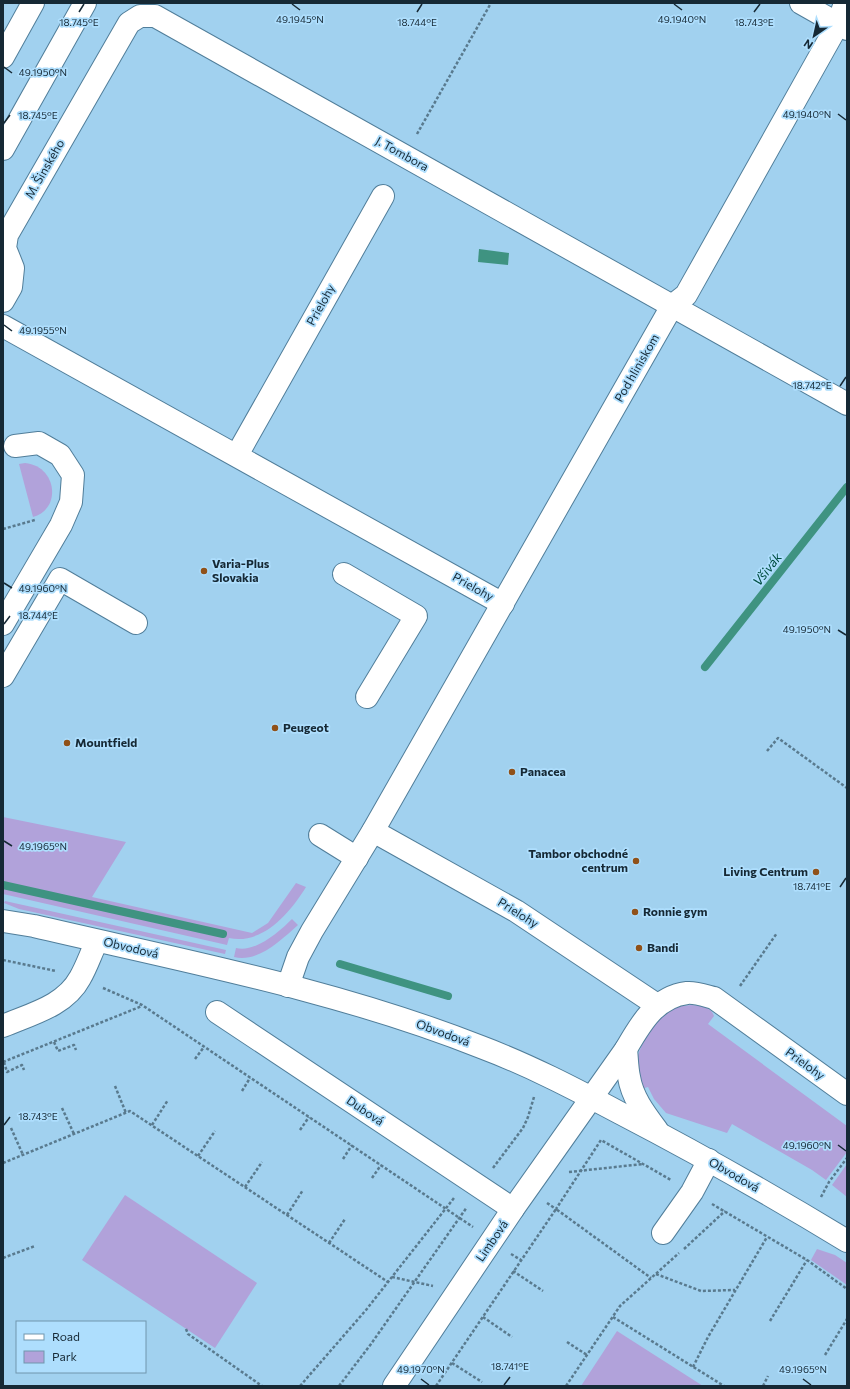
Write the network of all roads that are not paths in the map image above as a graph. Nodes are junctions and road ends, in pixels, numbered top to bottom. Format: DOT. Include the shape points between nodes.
graph roads {
  1 [pos="33,3"];
  2 [pos="85,3"];
  3 [pos="801,3"];
  4 [pos="844,3"];
  5 [pos="129,23"];
  6 [pos="842,26"];
  7 [pos="3,57"];
  8 [pos="3,149"];
  9 [pos="383,196"];
  10 [pos="3,301"];
  11 [pos="672,306"];
  12 [pos="3,326"];
  13 [pos="847,404"];
  14 [pos="15,446"];
  15 [pos="236,455"];
  16 [pos="344,574"];
  17 [pos="503,604"];
  18 [pos="136,623"];
  19 [pos="3,624"];
  20 [pos="3,676"];
  21 [pos="367,697"];
  22 [pos="373,831"];
  23 [pos="320,835"];
  24 [pos="357,858"];
  25 [pos="3,913"];
  26 [pos="3,921"];
  27 [pos="34,926"];
  28 [pos="97,941"];
  29 [pos="288,986"];
  30 [pos="657,1005"];
  31 [pos="217,1012"];
  32 [pos="3,1026"];
  33 [pos="626,1049"];
  34 [pos="847,1094"];
  35 [pos="591,1098"];
  36 [pos="660,1134"];
  37 [pos="709,1160"];
  38 [pos="513,1209"];
  39 [pos="663,1233"];
  40 [pos="847,1241"];
  41 [pos="394,1386"];
  1 -- 7 [label="street"];
  2 -- 8 [label="street"];
  3 -- 6 [label="street"];
  4 -- 6 [label="street, Pod hliniskom"];
  5 -- 10 [label="street, M. Šinského" via="7,235 5,248 13,268 11,287"];
  5 -- 11 [label="street, J. Tombora" via="140,16 155,16"];
  6 -- 11 [label="street, Pod hliniskom" via="686,295"];
  9 -- 15 [label="street, Prielohy"];
  11 -- 13 [label="street"];
  11 -- 17 [label="street, Pod hliniskom"];
  12 -- 15 [label="street, Prielohy"];
  14 -- 19 [label="street" via="38,443 60,455 73,475 72,502"];
  15 -- 17 [label="street, Prielohy"];
  16 -- 21 [label="street" via="416,616"];
  17 -- 22 [label="street, Prielohy"];
  18 -- 20 [label="street" via="60,579"];
  22 -- 24 [label="street, Prielohy"];
  22 -- 30 [label="street, Prielohy" via="516,911"];
  23 -- 24 [label="street"];
  24 -- 29 [label="street, Prielohy" via="305,944"];
  25 -- 27 [label="street"];
  26 -- 27 [label="street, Obvodová"];
  27 -- 28 [label="street, Obvodová"];
  28 -- 29 [label="street, Obvodová"];
  28 -- 32 [label="street" via="80,978 70,992 56,1004"];
  29 -- 35 [label="street, Obvodová" via="366,1007 482,1047"];
  30 -- 33 [label="street, Prielohy" via="640,1025"];
  30 -- 34 [label="street, Prielohy" via="670,997 688,992 714,998"];
  31 -- 38 [label="street, Dubová"];
  33 -- 35 [label="street, Prielohy"];
  33 -- 36 [label="street" via="632,1091"];
  35 -- 36 [label="street, Obvodová"];
  35 -- 38 [label="street, Limbová"];
  36 -- 37 [label="street, Obvodová"];
  37 -- 39 [label="street" via="692,1192"];
  37 -- 40 [label="street, Obvodová"];
  38 -- 41 [label="street, Limbová"];
}
